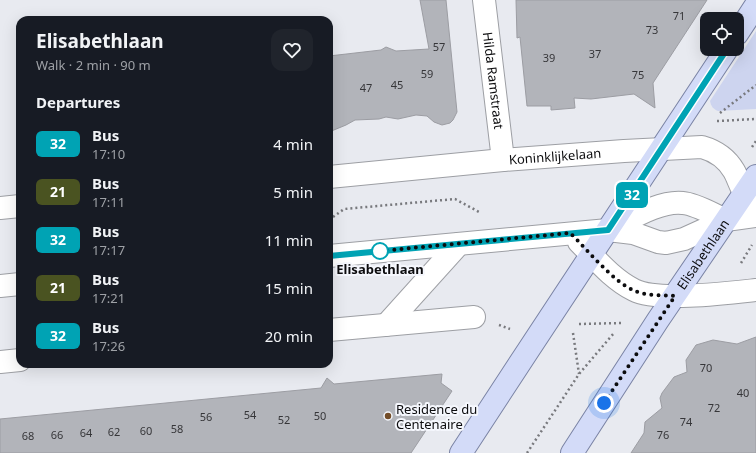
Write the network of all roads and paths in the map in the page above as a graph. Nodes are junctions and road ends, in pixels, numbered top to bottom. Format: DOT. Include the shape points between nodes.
graph roads {
  1 [pos="484,0"];
  2 [pos="756,5"];
  3 [pos="744,23"];
  4 [pos="722,56"];
  5 [pos="756,119"];
  6 [pos="716,122"];
  7 [pos="662,148"];
  8 [pos="503,160"];
  9 [pos="333,177"];
  10 [pos="752,190"];
  11 [pos="16,206"];
  12 [pos="0,208"];
  13 [pos="486,216"];
  14 [pos="756,216"];
  15 [pos="333,217"];
  16 [pos="726,220"];
  17 [pos="608,230"];
  18 [pos="570,233"];
  19 [pos="755,242"];
  20 [pos="458,244"];
  21 [pos="591,254"];
  22 [pos="333,256"];
  23 [pos="738,267"];
  24 [pos="16,284"];
  25 [pos="0,286"];
  26 [pos="756,290"];
  27 [pos="675,296"];
  28 [pos="474,316"];
  29 [pos="623,323"];
  30 [pos="572,324"];
  31 [pos="386,325"];
  32 [pos="333,330"];
  33 [pos="16,360"];
  34 [pos="0,362"];
  35 [pos="579,374"];
  36 [pos="461,453"];
  37 [pos="527,453"];
  38 [pos="572,453"];
  1 -- 8 [label="street, Hilda Ramstraat"];
  2 -- 3 [label="main road"];
  4 -- 7 [label="main road"];
  5 -- 6 [label="path"];
  7 -- 8 [label="street, Koninklijkelaan"];
  7 -- 10 [label="street, Koninklijkelaan" via="702,147 712,150 720,155"];
  7 -- 17 [label="main road"];
  8 -- 9 [label="street, Koninklijkelaan"];
  10 -- 16 [label="main road, Elisabethlaan"];
  11 -- 12 [label="street"];
  13 -- 15 [label="path" via="455,199 344,208"];
  14 -- 16 [label="street"];
  16 -- 17 [label="street" via="684,239 666,243"];
  16 -- 17 [label="street" via="683,202 648,210"];
  16 -- 27 [label="main road, Elisabethlaan"];
  17 -- 18 [label="street"];
  17 -- 21 [label="main road"];
  18 -- 20 [label="street"];
  18 -- 21 [label="street"];
  19 -- 23 [label="path"];
  20 -- 22 [label="street"];
  20 -- 31 [label="street"];
  21 -- 27 [label="street" via="616,279 635,291"];
  21 -- 36 [label="main road"];
  24 -- 25 [label="street"];
  26 -- 27 [label="street"];
  27 -- 38 [label="main road, Elisabethlaan"];
  28 -- 31 [label="street"];
  29 -- 30 [label="path"];
  31 -- 32 [label="street"];
  33 -- 34 [label="street"];
  35 -- 37 [label="path"];
}
